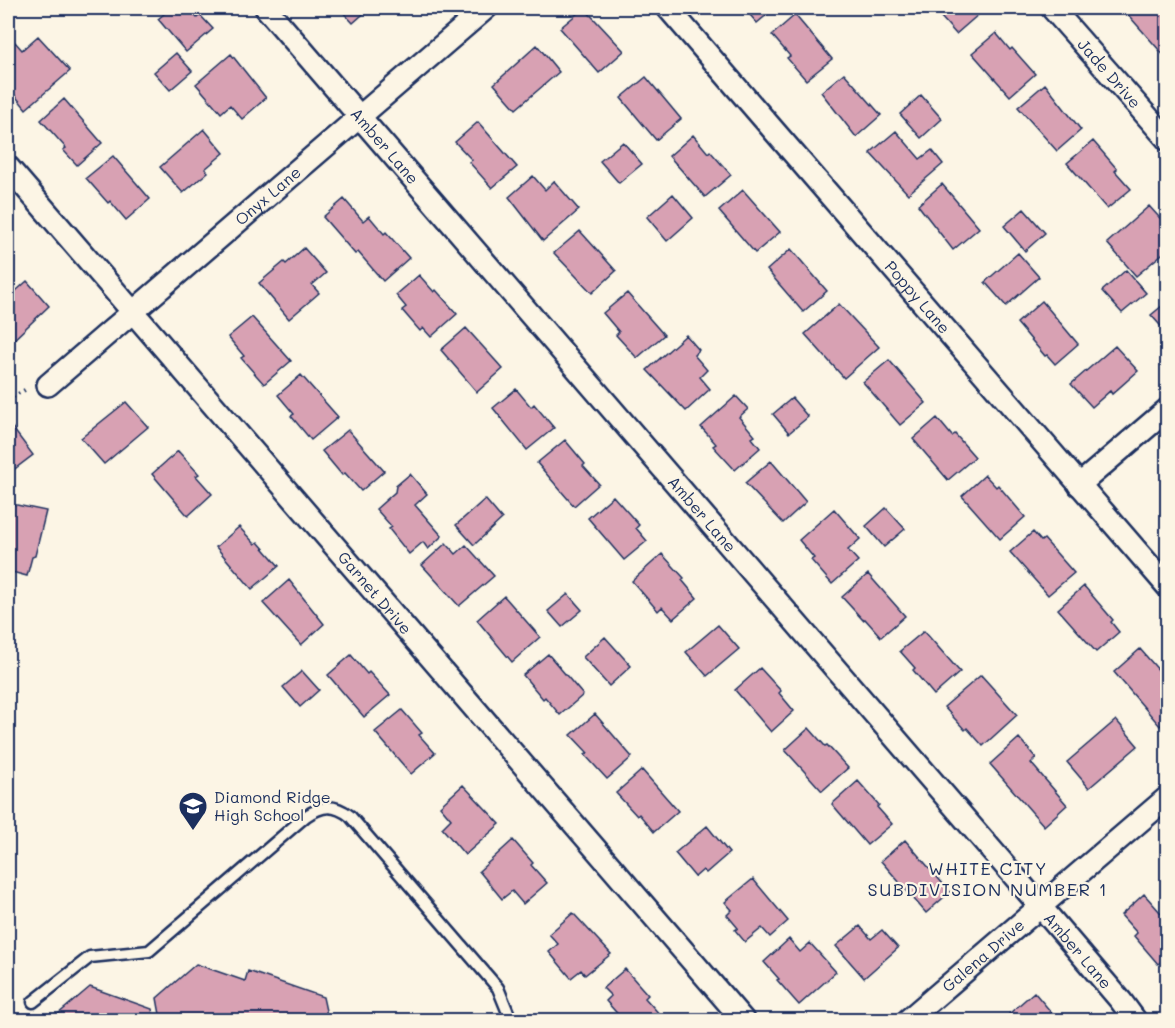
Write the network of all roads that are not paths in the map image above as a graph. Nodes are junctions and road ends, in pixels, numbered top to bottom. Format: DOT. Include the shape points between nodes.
graph roads {
  1 [pos="266,8"];
  2 [pos="486,8"];
  3 [pos="668,8"];
  4 [pos="1052,8"];
  5 [pos="360,116"];
  6 [pos="1167,140"];
  7 [pos="8,167"];
  8 [pos="133,312"];
  9 [pos="48,385"];
  10 [pos="1167,409"];
  11 [pos="1079,485"];
  12 [pos="1167,587"];
  13 [pos="1167,797"];
  14 [pos="1040,906"];
  15 [pos="33,1002"];
  16 [pos="511,1020"];
  17 [pos="744,1020"];
  18 [pos="908,1020"];
  19 [pos="1135,1020"];
  1 -- 5 [label="street, Amber Lane"];
  2 -- 5 [label="street, Onyx Lane"];
  3 -- 11 [label="street, Poppy Lane"];
  4 -- 6 [label="street, Jade Drive"];
  5 -- 8 [label="street, Onyx Lane"];
  5 -- 14 [label="street, Amber Lane"];
  7 -- 8 [label="street, Garnet Drive"];
  8 -- 9 [label="street, Onyx Lane"];
  8 -- 17 [label="street, Garnet Drive"];
  10 -- 11 [label="street"];
  11 -- 12 [label="street, Poppy Lane"];
  13 -- 14 [label="street, Galena Drive"];
  14 -- 18 [label="street, Galena Drive"];
  14 -- 19 [label="street, Amber Lane"];
  15 -- 16 [label="lane" via="90,957 149,951 314,811 328,806 350,816 498,988"];
}
